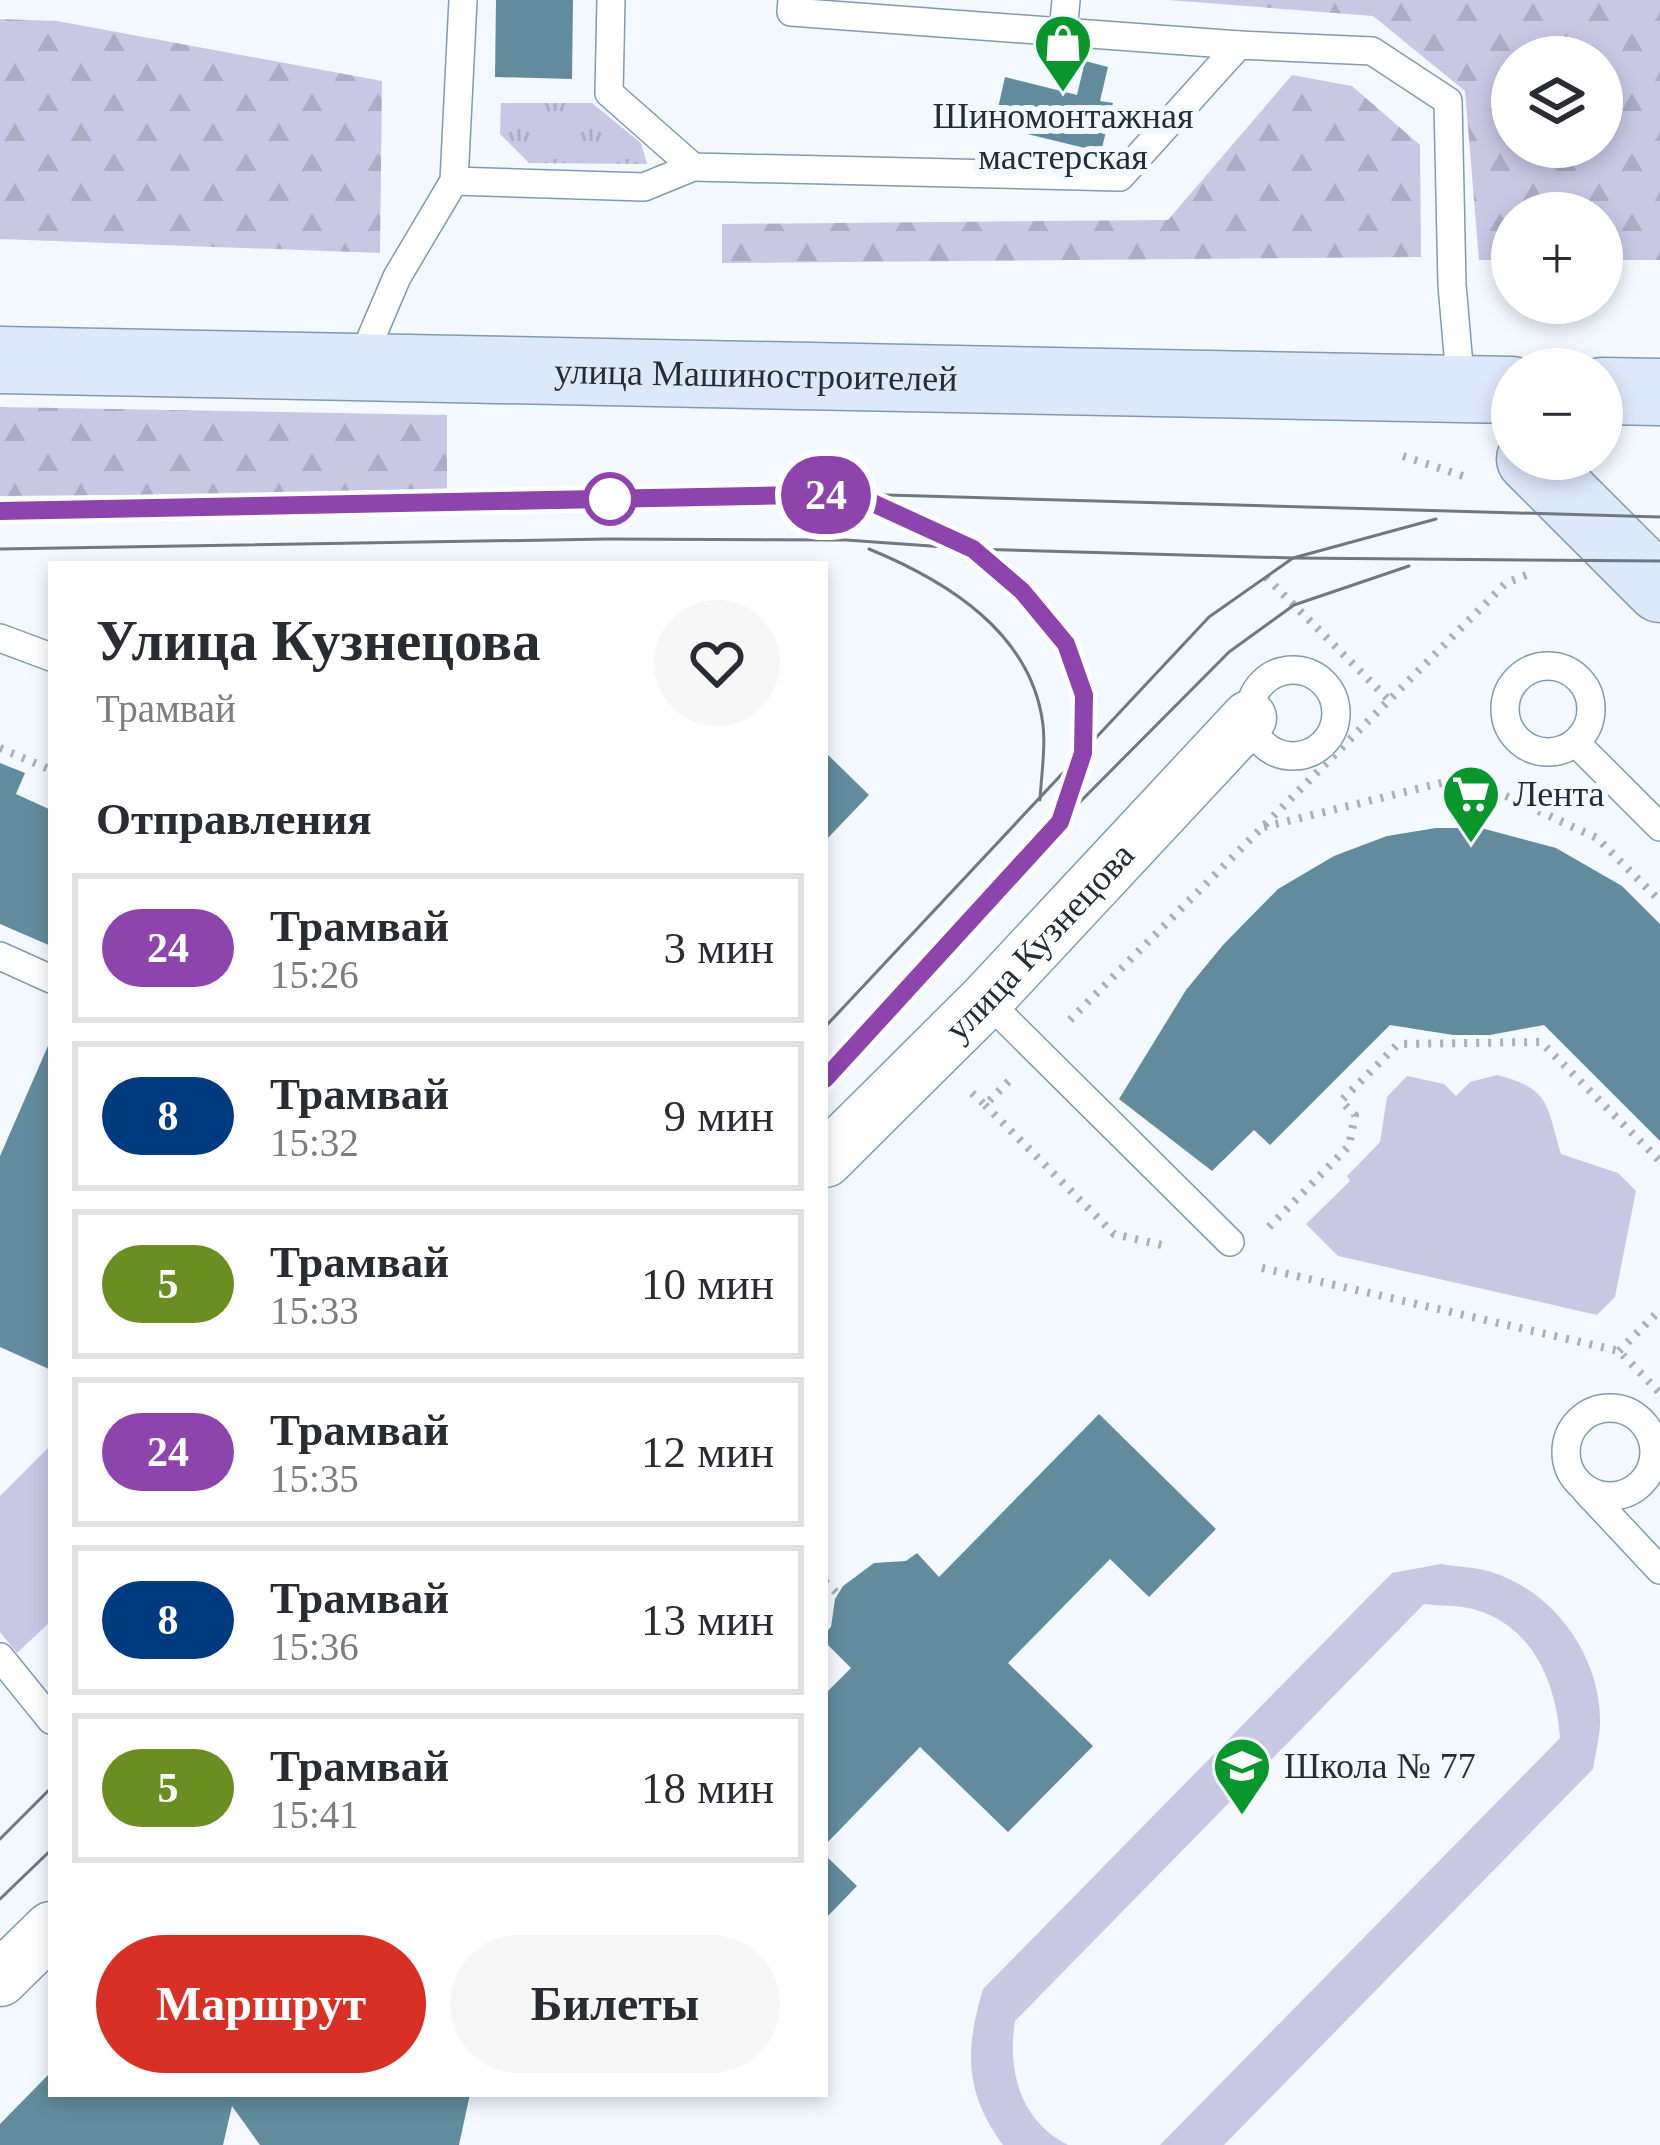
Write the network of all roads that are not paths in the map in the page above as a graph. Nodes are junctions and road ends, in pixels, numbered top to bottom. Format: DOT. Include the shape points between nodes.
graph roads {
  1 [pos="463,0"];
  2 [pos="611,0"];
  3 [pos="792,0"];
  4 [pos="1066,0"];
  5 [pos="925,11"];
  6 [pos="1063,32"];
  7 [pos="1239,45"];
  8 [pos="693,167"];
  9 [pos="454,181"];
  10 [pos="0,360"];
  11 [pos="358,365"];
  12 [pos="1486,389"];
  13 [pos="1623,391"];
  14 [pos="1660,392"];
  15 [pos="1551,480"];
  16 [pos="1660,589"];
  17 [pos="0,638"];
  18 [pos="48,656"];
  19 [pos="1249,718"];
  20 [pos="1576,743"];
  21 [pos="1660,827"];
  22 [pos="0,956"];
  23 [pos="48,978"];
  24 [pos="986,1000"];
  25 [pos="828,1157"];
  26 [pos="1230,1242"];
  27 [pos="1586,1491"];
  28 [pos="1660,1570"];
  29 [pos="0,1657"];
  30 [pos="48,1716"];
  31 [pos="48,1933"];
  32 [pos="0,1979"];
  1 -- 9 [label="lane"];
  2 -- 8 [label="lane" via="610,93"];
  3 -- 5 [label="lane" via="791,12"];
  4 -- 6 [label="lane"];
  5 -- 6 [label="lane"];
  6 -- 7 [label="lane"];
  7 -- 8 [label="lane" via="1120,177"];
  7 -- 12 [label="lane" via="1372,51 1448,101 1452,285"];
  8 -- 9 [label="lane" via="644,187"];
  9 -- 11 [label="lane"];
  10 -- 11 [label="main road, улица Машиностроителей"];
  11 -- 12 [label="main road, улица Машиностроителей"];
  13 -- 14 [label="main road"];
  15 -- 16 [label="main road"];
  17 -- 18 [label="lane"];
  19 -- 24 [label="street, улица Кузнецова"];
  20 -- 21 [label="lane"];
  22 -- 23 [label="lane"];
  24 -- 25 [label="street, улица Кузнецова"];
  24 -- 26 [label="lane"];
  27 -- 28 [label="lane"];
  29 -- 30 [label="lane"];
  31 -- 32 [label="street"];
}
